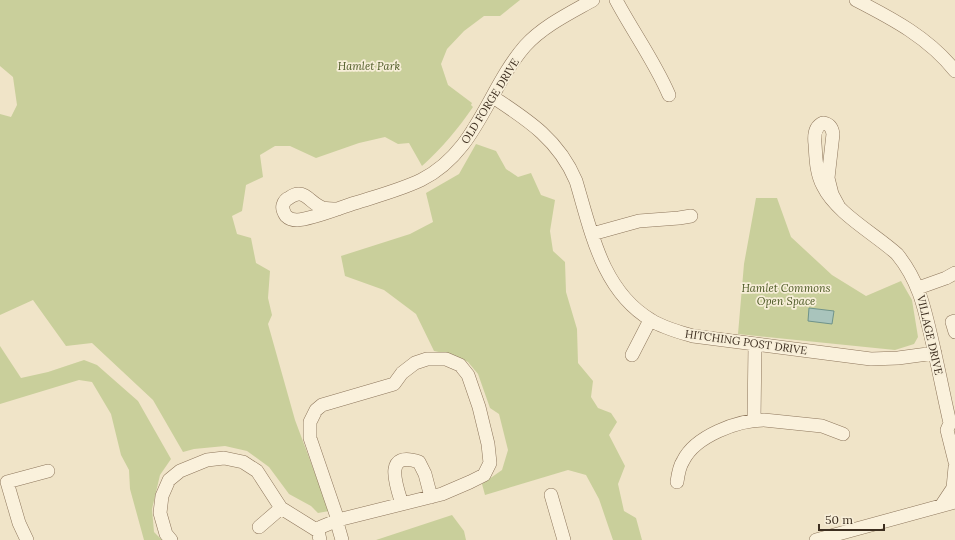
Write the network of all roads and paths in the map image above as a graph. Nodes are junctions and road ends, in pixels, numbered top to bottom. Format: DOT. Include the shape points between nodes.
graph roads {
  1 [pos="592,0"];
  2 [pos="616,0"];
  3 [pos="856,0"];
  4 [pos="955,71"];
  5 [pos="669,95"];
  6 [pos="493,97"];
  7 [pos="839,207"];
  8 [pos="338,209"];
  9 [pos="690,216"];
  10 [pos="592,234"];
  11 [pos="955,273"];
  12 [pos="918,288"];
  13 [pos="650,320"];
  14 [pos="955,321"];
  15 [pos="955,332"];
  16 [pos="755,345"];
  17 [pos="934,353"];
  18 [pos="632,355"];
  19 [pos="754,420"];
  20 [pos="952,425"];
  21 [pos="843,434"];
  22 [pos="953,448"];
  23 [pos="955,462"];
  24 [pos="955,467"];
  25 [pos="48,470"];
  26 [pos="678,482"];
  27 [pos="551,495"];
  28 [pos="431,497"];
  29 [pos="955,502"];
  30 [pos="402,504"];
  31 [pos="941,506"];
  32 [pos="281,508"];
  33 [pos="338,520"];
  34 [pos="259,527"];
  35 [pos="319,536"];
  36 [pos="26,540"];
  37 [pos="171,540"];
  38 [pos="342,540"];
  39 [pos="564,540"];
  40 [pos="816,540"];
  1 -- 6 [label="street, OLD FORGE DRIVE" via="565,16 526,46 504,74"];
  2 -- 5 [label="street" via="661,76"];
  3 -- 4 [label="street" via="912,31 937,51"];
  6 -- 8 [label="street, OLD FORGE DRIVE" via="459,150 446,163 421,180"];
  6 -- 10 [label="street, HITCHING POST DRIVE" via="530,122 555,145 576,181"];
  7 -- 7 [label="street, VILLAGE DRIVE" via="828,178 833,134 832,129 823,123 815,132 816,166 823,186"];
  7 -- 12 [label="street, VILLAGE DRIVE" via="897,254 905,263"];
  9 -- 10 [label="street" via="639,221"];
  10 -- 13 [label="street, HITCHING POST DRIVE" via="602,261 617,289"];
  11 -- 12 [label="street"];
  12 -- 17 [label="street, VILLAGE DRIVE"];
  13 -- 16 [label="street, HITCHING POST DRIVE" via="693,336"];
  13 -- 18 [label="street"];
  14 -- 15 [label="street" via="952,322"];
  16 -- 17 [label="street, HITCHING POST DRIVE" via="871,359"];
  16 -- 19 [label="street"];
  17 -- 20 [label="street, VILLAGE DRIVE"];
  19 -- 21 [label="street" via="822,426"];
  19 -- 26 [label="street" via="724,429 693,447 682,462"];
  20 -- 22 [label="street, VILLAGE DRIVE" via="947,430"];
  22 -- 23 [label="street, VILLAGE DRIVE"];
  24 -- 31 [label="street" via="953,488"];
  25 -- 36 [label="street" via="7,482"];
  27 -- 39 [label="street"];
  28 -- 30 [label="street"];
  28 -- 30 [label="street" via="419,462 409,459 400,461 395,466 394,478"];
  28 -- 33 [label="street" via="484,475 490,463 487,436 468,375 460,365 446,359 427,359 415,363 402,373 394,384 322,405 316,410 310,422 310,438"];
  29 -- 31 [label="street"];
  30 -- 33 [label="street"];
  31 -- 40 [label="street"];
  32 -- 34 [label="street"];
  32 -- 35 [label="street"];
  32 -- 37 [label="street" via="257,471 243,462 230,459 207,460 180,471 169,480 162,496 160,512 166,534"];
  33 -- 35 [label="street" via="321,527"];
  33 -- 38 [label="street"];
}
